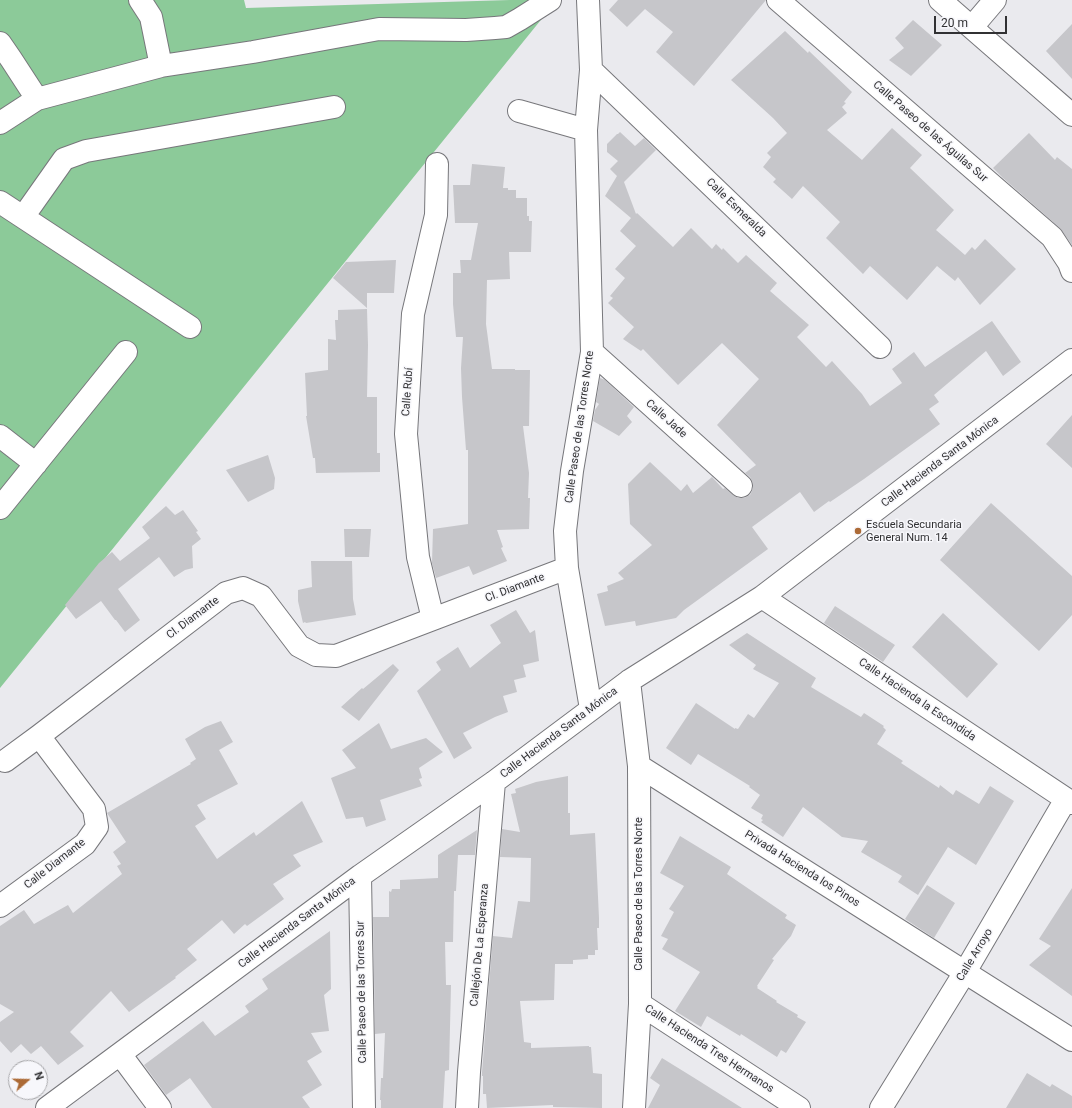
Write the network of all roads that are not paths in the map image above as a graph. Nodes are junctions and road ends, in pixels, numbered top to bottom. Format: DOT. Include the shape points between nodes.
graph roads {
  1 [pos="140,0"];
  2 [pos="550,0"];
  3 [pos="588,0"];
  4 [pos="778,0"];
  5 [pos="940,0"];
  6 [pos="994,0"];
  7 [pos="972,27"];
  8 [pos="0,43"];
  9 [pos="161,66"];
  10 [pos="591,70"];
  11 [pos="37,99"];
  12 [pos="334,107"];
  13 [pos="519,111"];
  14 [pos="1072,115"];
  15 [pos="0,123"];
  16 [pos="586,130"];
  17 [pos="437,164"];
  18 [pos="0,202"];
  19 [pos="23,217"];
  20 [pos="1072,271"];
  21 [pos="190,327"];
  22 [pos="880,347"];
  23 [pos="126,352"];
  24 [pos="592,352"];
  25 [pos="1072,360"];
  26 [pos="0,436"];
  27 [pos="36,464"];
  28 [pos="741,486"];
  29 [pos="0,508"];
  30 [pos="567,568"];
  31 [pos="762,597"];
  32 [pos="433,619"];
  33 [pos="629,681"];
  34 [pos="591,709"];
  35 [pos="39,736"];
  36 [pos="5,761"];
  37 [pos="639,766"];
  38 [pos="494,782"];
  39 [pos="1069,801"];
  40 [pos="360,876"];
  41 [pos="0,906"];
  42 [pos="965,972"];
  43 [pos="640,1004"];
  44 [pos="1072,1040"];
  45 [pos="120,1054"];
  46 [pos="47,1108"];
  47 [pos="160,1108"];
  48 [pos="364,1108"];
  49 [pos="467,1108"];
  50 [pos="634,1108"];
  51 [pos="799,1108"];
  52 [pos="881,1108"];
  1 -- 9 [label="street" via="151,17"];
  2 -- 9 [label="street" via="506,27 466,30 379,29"];
  3 -- 10 [label="street, Calle Paseo de las Torres Norte"];
  4 -- 20 [label="street, Calle Paseo de las Águilas Sur" via="1052,237"];
  5 -- 7 [label="street"];
  6 -- 7 [label="street"];
  7 -- 14 [label="street"];
  8 -- 11 [label="street"];
  9 -- 11 [label="street"];
  10 -- 16 [label="street, Calle Paseo de las Torres Norte"];
  10 -- 22 [label="street, Calle Esmeralda"];
  11 -- 15 [label="street"];
  12 -- 19 [label="street" via="86,151 64,159"];
  13 -- 16 [label="street"];
  16 -- 24 [label="street, Calle Paseo de las Torres Norte"];
  17 -- 32 [label="street, Calle Rubí" via="436,215 413,314 406,434 418,557"];
  18 -- 19 [label="street"];
  19 -- 21 [label="street"];
  23 -- 27 [label="street"];
  24 -- 28 [label="street, Calle Jade"];
  24 -- 30 [label="street, Calle Paseo de las Torres Norte" via="572,471 565,531"];
  25 -- 31 [label="street, Calle Hacienda Santa Mónica"];
  26 -- 27 [label="street"];
  27 -- 29 [label="street"];
  30 -- 32 [label="street, Cl. Diamante"];
  30 -- 34 [label="street, Calle Paseo de las Torres Norte"];
  31 -- 33 [label="street, Calle Hacienda Santa Mónica"];
  31 -- 39 [label="street, Calle Hacienda la Escondida"];
  32 -- 35 [label="street, Cl. Diamante" via="336,656 316,655 299,646 261,596 243,588 226,593"];
  33 -- 34 [label="street, Calle Hacienda Santa Mónica"];
  33 -- 37 [label="street, Calle Paseo de las Torres Norte"];
  34 -- 38 [label="street, Calle Hacienda Santa Mónica"];
  35 -- 36 [label="street, Cl. Diamante"];
  35 -- 41 [label="street, Calle Diamante" via="94,809 97,828 85,844"];
  37 -- 42 [label="street, Privada Hacienda los Pinos"];
  37 -- 43 [label="street, Calle Paseo de las Torres Norte"];
  38 -- 40 [label="street, Calle Hacienda Santa Mónica"];
  38 -- 49 [label="street, Callejón De La Esperanza"];
  39 -- 42 [label="street, Calle Arroyo"];
  40 -- 45 [label="street, Calle Hacienda Santa Mónica"];
  40 -- 48 [label="street, Calle Paseo de las Torres Sur"];
  42 -- 44 [label="street, Privada Hacienda los Pinos"];
  42 -- 52 [label="street, Calle Arroyo"];
  43 -- 50 [label="street, Calle Paseo de las Torres Norte"];
  43 -- 51 [label="street, Calle Hacienda Tres Hermanos"];
  45 -- 46 [label="street, Calle Hacienda Santa Mónica"];
  45 -- 47 [label="street"];
}
